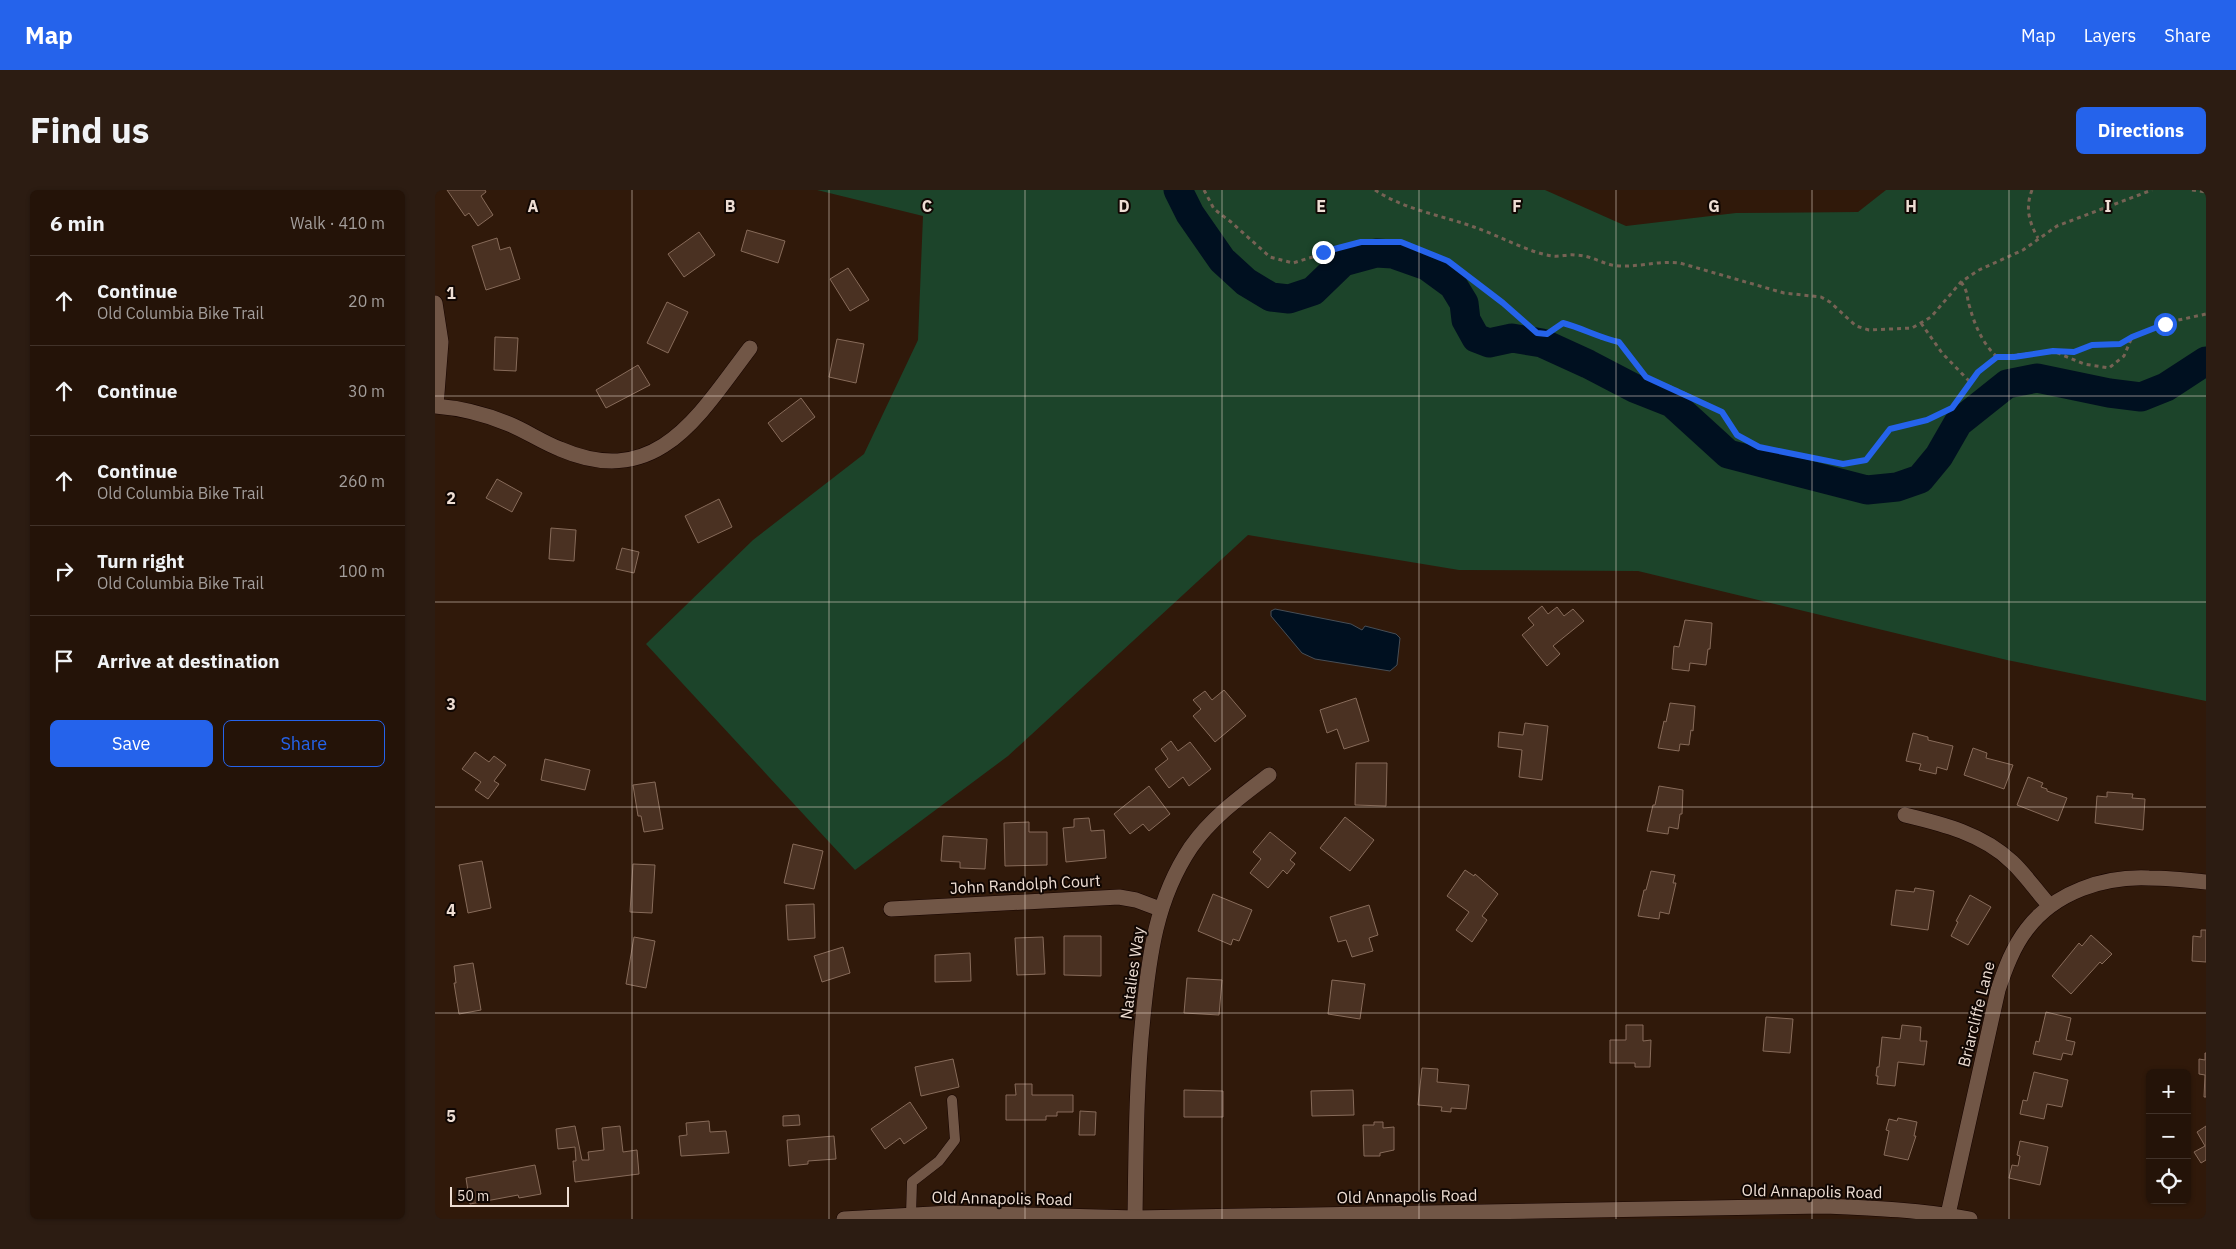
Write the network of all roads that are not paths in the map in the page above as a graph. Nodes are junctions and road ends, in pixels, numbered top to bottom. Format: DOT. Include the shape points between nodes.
graph roads {
  1 [pos="435,303"];
  2 [pos="750,348"];
  3 [pos="436,406"];
  4 [pos="1269,775"];
  5 [pos="1905,815"];
  6 [pos="2206,882"];
  7 [pos="2049,906"];
  8 [pos="891,909"];
  9 [pos="1160,909"];
  10 [pos="952,1100"];
  11 [pos="911,1215"];
  12 [pos="1947,1217"];
  13 [pos="1135,1218"];
  14 [pos="844,1219"];
  15 [pos="1970,1219"];
  1 -- 3 [label="street" via="441,342"];
  2 -- 3 [label="street" via="698,416 674,439 633,459 609,462 587,459 479,413"];
  4 -- 9 [label="street, Natalies Way" via="1232,802 1209,825 1191,848"];
  5 -- 7 [label="street" via="1949,825 1994,847 2013,862"];
  6 -- 7 [label="street, Briarcliffe Lane" via="2148,877 2094,884"];
  7 -- 12 [label="street, Briarcliffe Lane" via="2027,928 2008,960 1998,990"];
  8 -- 9 [label="street, John Randolph Court" via="1119,897"];
  9 -- 13 [label="street, Natalies Way" via="1149,958 1137,1081"];
  10 -- 11 [label="lane" via="955,1140 939,1161 912,1182"];
  11 -- 13 [label="street, Old Annapolis Road" via="950,1213"];
  11 -- 14 [label="street, Old Annapolis Road"];
  12 -- 13 [label="street, Old Annapolis Road" via="1825,1206"];
  12 -- 15 [label="street, Old Annapolis Road"];
}
